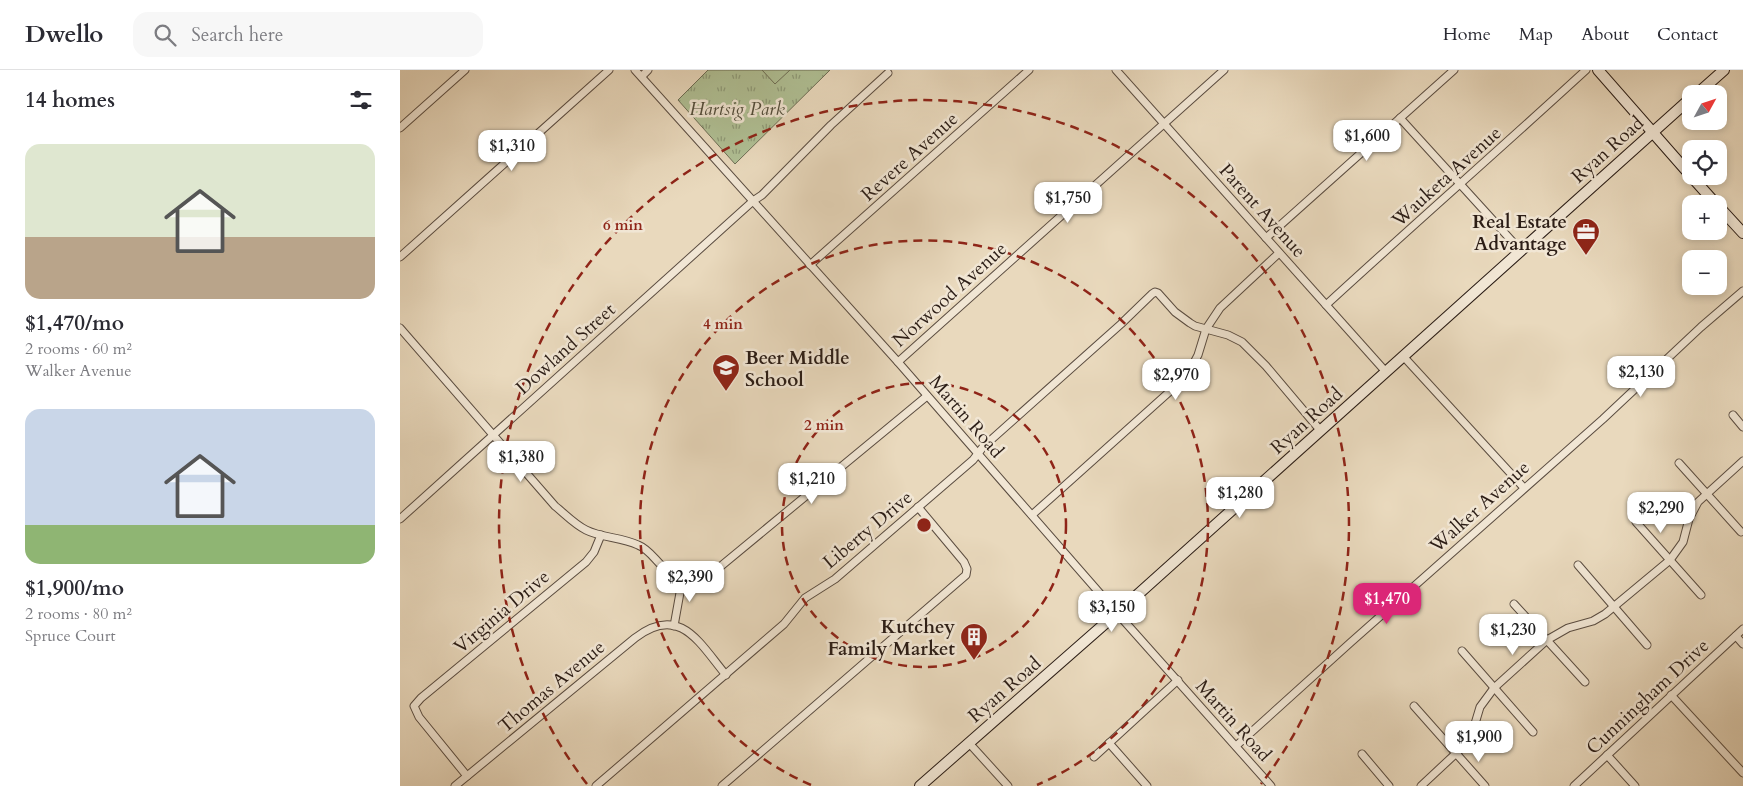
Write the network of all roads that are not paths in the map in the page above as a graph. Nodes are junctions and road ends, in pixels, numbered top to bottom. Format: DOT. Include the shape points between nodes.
graph roads {
  1 [pos="465,70"];
  2 [pos="609,70"];
  3 [pos="635,70"];
  4 [pos="648,70"];
  5 [pos="1029,70"];
  6 [pos="1116,70"];
  7 [pos="1224,70"];
  8 [pos="1454,70"];
  9 [pos="1586,70"];
  10 [pos="1598,70"];
  11 [pos="1724,70"];
  12 [pos="888,73"];
  13 [pos="642,76"];
  14 [pos="1706,85"];
  15 [pos="1682,106"];
  16 [pos="1400,118"];
  17 [pos="1164,124"];
  18 [pos="400,128"];
  19 [pos="1652,132"];
  20 [pos="1682,166"];
  21 [pos="1462,184"];
  22 [pos="1699,185"];
  23 [pos="1709,195"];
  24 [pos="753,201"];
  25 [pos="1727,215"];
  26 [pos="1743,233"];
  27 [pos="1266,238"];
  28 [pos="1522,251"];
  29 [pos="1280,253"];
  30 [pos="400,257"];
  31 [pos="810,265"];
  32 [pos="1743,291"];
  33 [pos="1326,305"];
  34 [pos="400,328"];
  35 [pos="1206,329"];
  36 [pos="1404,356"];
  37 [pos="898,362"];
  38 [pos="1386,372"];
  39 [pos="927,396"];
  40 [pos="1732,415"];
  41 [pos="1743,427"];
  42 [pos="1320,430"];
  43 [pos="494,434"];
  44 [pos="978,454"];
  45 [pos="1743,461"];
  46 [pos="1679,463"];
  47 [pos="1524,488"];
  48 [pos="1706,494"];
  49 [pos="918,507"];
  50 [pos="1032,515"];
  51 [pos="400,519"];
  52 [pos="1636,522"];
  53 [pos="1741,532"];
  54 [pos="600,535"];
  55 [pos="1670,560"];
  56 [pos="1578,565"];
  57 [pos="684,576"];
  58 [pos="1701,594"];
  59 [pos="1514,604"];
  60 [pos="1614,607"];
  61 [pos="1117,613"];
  62 [pos="674,626"];
  63 [pos="1743,629"];
  64 [pos="1736,636"];
  65 [pos="1547,640"];
  66 [pos="1647,644"];
  67 [pos="1743,644"];
  68 [pos="1462,652"];
  69 [pos="726,675"];
  70 [pos="1178,680"];
  71 [pos="1585,682"];
  72 [pos="1494,688"];
  73 [pos="1671,696"];
  74 [pos="1414,706"];
  75 [pos="1533,732"];
  76 [pos="969,743"];
  77 [pos="1109,743"];
  78 [pos="1236,746"];
  79 [pos="1362,754"];
  80 [pos="1456,754"];
  81 [pos="1607,755"];
  82 [pos="1094,757"];
  83 [pos="1743,773"];
  84 [pos="467,776"];
  85 [pos="455,786"];
  86 [pos="596,786"];
  87 [pos="722,786"];
  88 [pos="920,786"];
  89 [pos="1008,786"];
  90 [pos="1147,786"];
  91 [pos="1271,786"];
  92 [pos="1389,786"];
  93 [pos="1421,786"];
  94 [pos="1485,786"];
  95 [pos="1574,786"];
  96 [pos="1635,786"];
  1 -- 18 [label="street"];
  2 -- 30 [label="street"];
  3 -- 13 [label="street, Martin Road"];
  4 -- 13 [label="street"];
  5 -- 31 [label="street, Revere Avenue"];
  6 -- 17 [label="street, Parent Avenue"];
  7 -- 17 [label="street, Norwood Avenue"];
  8 -- 16 [label="street"];
  9 -- 21 [label="street, Wauketa Avenue"];
  10 -- 19 [label="main road"];
  11 -- 14 [label="main road"];
  12 -- 24 [label="street, Dowland Street"];
  13 -- 24 [label="street, Martin Road"];
  15 -- 19 [label="main road, Ryan Road"];
  16 -- 21 [label="street"];
  16 -- 27 [label="street"];
  17 -- 27 [label="street, Parent Avenue"];
  17 -- 37 [label="street, Norwood Avenue"];
  19 -- 20 [label="main road"];
  19 -- 28 [label="main road, Ryan Road"];
  21 -- 28 [label="street"];
  21 -- 33 [label="street, Wauketa Avenue"];
  22 -- 23 [label="main road"];
  24 -- 31 [label="street, Martin Road"];
  24 -- 43 [label="street, Dowland Street"];
  25 -- 26 [label="main road"];
  27 -- 29 [label="street, Parent Avenue"];
  28 -- 36 [label="main road, Ryan Road"];
  29 -- 33 [label="street, Parent Avenue"];
  29 -- 35 [label="street" via="1220,308"];
  31 -- 37 [label="street, Martin Road"];
  32 -- 47 [label="street, Walker Avenue"];
  33 -- 38 [label="street, Parent Avenue"];
  34 -- 43 [label="street"];
  35 -- 42 [label="street" via="1242,342"];
  35 -- 44 [label="street, Liberty Drive" via="1184,320 1155,292"];
  35 -- 50 [label="street" via="1187,376"];
  36 -- 38 [label="main road, Ryan Road"];
  36 -- 47 [label="street"];
  37 -- 39 [label="street, Martin Road"];
  38 -- 42 [label="main road, Ryan Road"];
  39 -- 44 [label="street, Martin Road"];
  39 -- 57 [label="street" via="719,568 701,576"];
  40 -- 41 [label="street"];
  42 -- 61 [label="main road, Ryan Road"];
  43 -- 51 [label="street, Dowland Street"];
  43 -- 54 [label="street" via="556,506 584,529"];
  44 -- 49 [label="street, Liberty Drive"];
  44 -- 50 [label="street, Martin Road"];
  45 -- 48 [label="street"];
  46 -- 48 [label="street"];
  47 -- 78 [label="street, Walker Avenue"];
  48 -- 53 [label="street"];
  48 -- 55 [label="street" via="1693,510 1682,542"];
  49 -- 69 [label="street, Liberty Drive" via="835,579 805,598 784,624"];
  49 -- 87 [label="street" via="964,562 966,575"];
  50 -- 61 [label="street, Martin Road"];
  52 -- 55 [label="street"];
  54 -- 57 [label="street" via="638,545 668,571"];
  54 -- 84 [label="street, Virginia Drive" via="586,562 414,706 419,717"];
  55 -- 58 [label="street"];
  55 -- 60 [label="street"];
  56 -- 60 [label="street"];
  57 -- 62 [label="street"];
  59 -- 65 [label="street"];
  60 -- 65 [label="street" via="1593,621 1568,628"];
  60 -- 66 [label="street"];
  61 -- 70 [label="street, Martin Road"];
  61 -- 76 [label="main road, Ryan Road"];
  62 -- 69 [label="street" via="696,636"];
  62 -- 84 [label="street, Thomas Avenue" via="662,625 642,632"];
  63 -- 64 [label="street, Cunningham Drive"];
  64 -- 67 [label="street"];
  64 -- 73 [label="street, Cunningham Drive"];
  65 -- 71 [label="street"];
  65 -- 72 [label="street"];
  68 -- 72 [label="street"];
  69 -- 86 [label="street, Liberty Drive"];
  70 -- 77 [label="street"];
  70 -- 78 [label="street, Martin Road"];
  72 -- 75 [label="street"];
  72 -- 80 [label="street" via="1480,707 1471,737"];
  73 -- 81 [label="street, Cunningham Drive"];
  73 -- 83 [label="street"];
  74 -- 80 [label="street"];
  76 -- 88 [label="main road, Ryan Road"];
  76 -- 89 [label="street"];
  77 -- 82 [label="street"];
  77 -- 90 [label="street"];
  78 -- 91 [label="street, Martin Road"];
  79 -- 92 [label="street"];
  80 -- 93 [label="street"];
  80 -- 94 [label="street"];
  81 -- 95 [label="street, Cunningham Drive"];
  81 -- 96 [label="street"];
  84 -- 85 [label="street, Thomas Avenue"];
}
